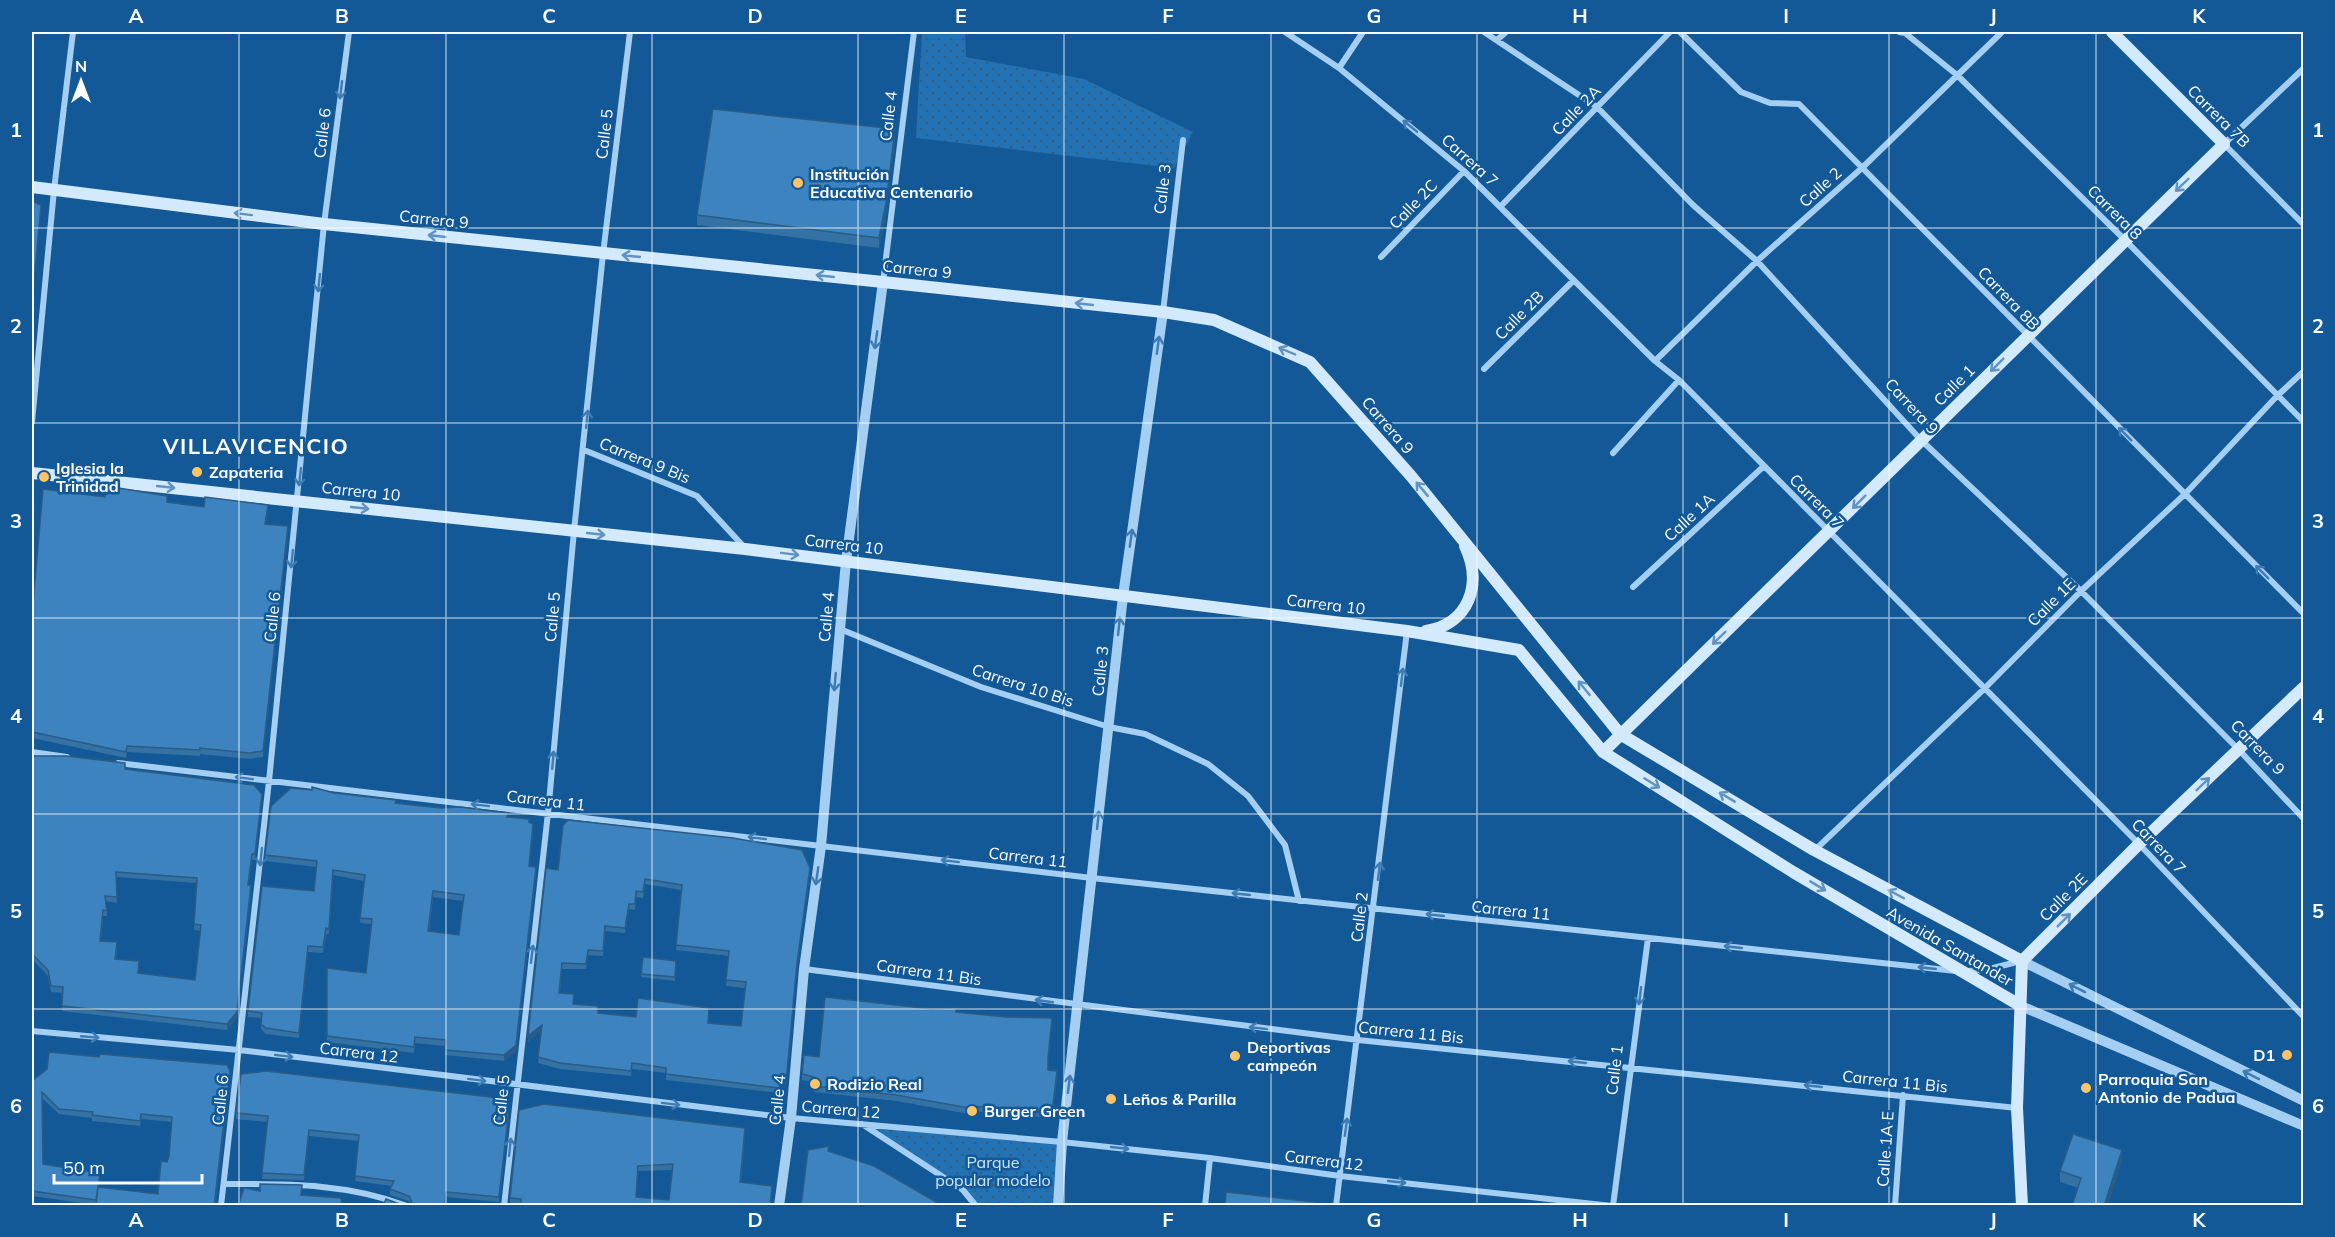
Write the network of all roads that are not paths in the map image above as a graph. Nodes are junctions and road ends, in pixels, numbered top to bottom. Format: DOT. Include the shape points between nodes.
graph roads {
  1 [pos="72,32"];
  2 [pos="349,32"];
  3 [pos="630,32"];
  4 [pos="914,32"];
  5 [pos="1286,32"];
  6 [pos="1364,32"];
  7 [pos="1484,32"];
  8 [pos="1506,32"];
  9 [pos="1670,32"];
  10 [pos="1680,32"];
  11 [pos="1899,32"];
  12 [pos="2002,32"];
  13 [pos="2112,32"];
  14 [pos="1497,40"];
  15 [pos="1339,68"];
  16 [pos="2304,68"];
  17 [pos="1957,75"];
  18 [pos="1597,107"];
  19 [pos="1183,140"];
  20 [pos="2224,144"];
  21 [pos="1863,167"];
  22 [pos="1464,171"];
  23 [pos="32,187"];
  24 [pos="54,190"];
  25 [pos="1501,206"];
  26 [pos="324,224"];
  27 [pos="2304,225"];
  28 [pos="2125,240"];
  29 [pos="603,254"];
  30 [pos="1381,257"];
  31 [pos="1757,261"];
  32 [pos="1573,281"];
  33 [pos="883,282"];
  34 [pos="1163,312"];
  35 [pos="2027,336"];
  36 [pos="1655,361"];
  37 [pos="1484,369"];
  38 [pos="2304,371"];
  39 [pos="1679,380"];
  40 [pos="2277,396"];
  41 [pos="32,422"];
  42 [pos="2304,422"];
  43 [pos="1921,440"];
  44 [pos="584,450"];
  45 [pos="1613,453"];
  46 [pos="1764,466"];
  47 [pos="32,473"];
  48 [pos="2185,494"];
  49 [pos="297,501"];
  50 [pos="574,531"];
  51 [pos="1829,532"];
  52 [pos="1459,534"];
  53 [pos="745,549"];
  54 [pos="846,561"];
  55 [pos="1633,587"];
  56 [pos="2081,591"];
  57 [pos="1123,596"];
  58 [pos="2304,614"];
  59 [pos="840,629"];
  60 [pos="1407,631"];
  61 [pos="2304,687"];
  62 [pos="1985,688"];
  63 [pos="1109,727"];
  64 [pos="1620,734"];
  65 [pos="2239,750"];
  66 [pos="32,752"];
  67 [pos="1603,752"];
  68 [pos="79,758"];
  69 [pos="115,762"];
  70 [pos="269,781"];
  71 [pos="548,813"];
  72 [pos="2304,819"];
  73 [pos="2139,844"];
  74 [pos="821,846"];
  75 [pos="1814,850"];
  76 [pos="1092,878"];
  77 [pos="1299,901"];
  78 [pos="1374,908"];
  79 [pos="1647,938"];
  80 [pos="2022,961"];
  81 [pos="804,969"];
  82 [pos="1961,972"];
  83 [pos="1078,1006"];
  84 [pos="2021,1006"];
  85 [pos="2304,1017"];
  86 [pos="32,1031"];
  87 [pos="1358,1040"];
  88 [pos="239,1050"];
  89 [pos="1631,1067"];
  90 [pos="517,1085"];
  91 [pos="1903,1095"];
  92 [pos="2303,1100"];
  93 [pos="2018,1108"];
  94 [pos="791,1118"];
  95 [pos="861,1124"];
  96 [pos="2304,1126"];
  97 [pos="1062,1142"];
  98 [pos="1210,1158"];
  99 [pos="1340,1176"];
  100 [pos="224,1184"];
  101 [pos="221,1206"];
  102 [pos="407,1206"];
  103 [pos="504,1206"];
  104 [pos="779,1206"];
  105 [pos="976,1206"];
  106 [pos="1058,1206"];
  107 [pos="1205,1206"];
  108 [pos="1336,1206"];
  109 [pos="1612,1206"];
  110 [pos="1895,1206"];
  111 [pos="2022,1206"];
  1 -- 24 [label="street"];
  2 -- 26 [label="street, Calle 6, one-way"];
  3 -- 29 [label="street, Calle 5"];
  4 -- 33 [label="street, Calle 4"];
  5 -- 15 [label="street, Carrera 7"];
  6 -- 15 [label="street"];
  7 -- 14 [label="street, Carrera 9"];
  8 -- 14 [label="street"];
  9 -- 18 [label="street, Calle 2A"];
  10 -- 21 [label="street, Carrera 8B" via="1742,92 1770,103 1799,104"];
  11 -- 17 [label="street, Carrera 8"];
  12 -- 17 [label="street, Calle 2"];
  13 -- 20 [label="main road, Carrera 7B"];
  14 -- 18 [label="street, Carrera 9"];
  22 -- 15 [label="street, Carrera 7, one-way"];
  16 -- 20 [label="street, Calle 1"];
  17 -- 21 [label="street, Calle 2"];
  17 -- 28 [label="street, Carrera 8"];
  18 -- 25 [label="street, Calle 2A"];
  18 -- 31 [label="street, Carrera 9" via="1693,205"];
  19 -- 34 [label="street, Calle 3"];
  20 -- 27 [label="street, Carrera 7B"];
  20 -- 28 [label="main road, Calle 1, one-way"];
  21 -- 31 [label="street, Calle 2"];
  21 -- 35 [label="street, Carrera 8B"];
  22 -- 25 [label="street, Carrera 7"];
  22 -- 30 [label="street, Calle 2C"];
  23 -- 24 [label="main road, Carrera 9"];
  26 -- 24 [label="main road, Carrera 9, one-way"];
  24 -- 41 [label="street"];
  25 -- 32 [label="street, Carrera 7"];
  29 -- 26 [label="main road, Carrera 9, one-way"];
  26 -- 49 [label="street, Calle 6, one-way"];
  28 -- 35 [label="main road, Calle 1"];
  28 -- 40 [label="street, Carrera 8"];
  33 -- 29 [label="main road, Carrera 9, one-way"];
  44 -- 29 [label="street, Calle 5, one-way"];
  31 -- 36 [label="street, Calle 2"];
  31 -- 43 [label="street, Carrera 9"];
  32 -- 36 [label="street, Carrera 7"];
  32 -- 37 [label="street, Calle 2B"];
  34 -- 33 [label="main road, Carrera 9, one-way"];
  33 -- 54 [label="street, Calle 4, one-way"];
  52 -- 34 [label="main road, Carrera 9, one-way" via="1310,362 1214,320"];
  57 -- 34 [label="street, Calle 3, one-way"];
  35 -- 43 [label="main road, Calle 1, one-way"];
  48 -- 35 [label="street, Carrera 8B, one-way"];
  36 -- 39 [label="street, Carrera 7"];
  38 -- 40 [label="street, Calle 1E"];
  39 -- 45 [label="street"];
  39 -- 46 [label="street, Carrera 7"];
  40 -- 42 [label="street, Carrera 8"];
  40 -- 48 [label="street, Calle 1E"];
  43 -- 51 [label="main road, Calle 1, one-way"];
  43 -- 56 [label="street, Carrera 9"];
  44 -- 50 [label="street, Calle 5"];
  44 -- 53 [label="street, Carrera 9 Bis" via="697,496"];
  46 -- 51 [label="street, Carrera 7"];
  46 -- 55 [label="street, Calle 1A"];
  47 -- 49 [label="main road, Carrera 10, one-way"];
  48 -- 56 [label="street, Calle 1E"];
  58 -- 48 [label="street, Carrera 8B, one-way"];
  49 -- 50 [label="main road, Carrera 10, one-way"];
  49 -- 70 [label="street, Calle 6, one-way"];
  50 -- 53 [label="main road, Carrera 10, one-way"];
  71 -- 50 [label="street, Calle 5, one-way"];
  51 -- 62 [label="street, Carrera 7"];
  51 -- 64 [label="main road, Calle 1, one-way"];
  52 -- 60 [label="main road" via="1472,566 1470,601 1450,623 1422,632"];
  64 -- 52 [label="main road, Carrera 9, one-way"];
  53 -- 54 [label="main road, Carrera 10, one-way"];
  54 -- 57 [label="main road, Carrera 10"];
  54 -- 59 [label="street, Calle 4"];
  56 -- 62 [label="street, Calle 1E"];
  56 -- 65 [label="street, Carrera 9"];
  57 -- 60 [label="main road, Carrera 10"];
  63 -- 57 [label="street, Calle 3, one-way"];
  59 -- 63 [label="street, Carrera 10 Bis" via="981,687"];
  59 -- 74 [label="street, Calle 4, one-way"];
  60 -- 67 [label="main road, Carrera 10" via="1519,650"];
  78 -- 60 [label="street, Calle 2, one-way"];
  61 -- 65 [label="main road, Calle 2E"];
  62 -- 73 [label="street, Carrera 7"];
  62 -- 75 [label="street, Calle 1E"];
  76 -- 63 [label="street, Calle 3, one-way"];
  63 -- 77 [label="street, Carrera 10 Bis" via="1145,734 1208,764 1248,796 1285,845"];
  64 -- 67 [label="main road, Calle 1"];
  75 -- 64 [label="main road, Avenida Santander, one-way"];
  65 -- 72 [label="street, Carrera 9"];
  73 -- 65 [label="main road, Calle 2E, one-way"];
  66 -- 68 [label="street"];
  67 -- 82 [label="main road, Avenida Santander, one-way"];
  70 -- 69 [label="street, Carrera 11, one-way"];
  71 -- 70 [label="street, Carrera 11, one-way"];
  70 -- 88 [label="street, Calle 6, one-way"];
  74 -- 71 [label="street, Carrera 11, one-way"];
  90 -- 71 [label="street, Calle 5, one-way"];
  80 -- 73 [label="main road, Calle 2E, one-way"];
  73 -- 85 [label="street, Carrera 7"];
  76 -- 74 [label="street, Carrera 11, one-way"];
  74 -- 81 [label="street, Calle 4, one-way"];
  80 -- 75 [label="main road, Avenida Santander, one-way"];
  77 -- 76 [label="street, Carrera 11, one-way"];
  76 -- 83 [label="street, Calle 3"];
  77 -- 78 [label="street, Carrera 11"];
  79 -- 78 [label="street, Carrera 11, one-way"];
  78 -- 87 [label="street, Calle 2"];
  82 -- 79 [label="street, Carrera 11, one-way"];
  79 -- 89 [label="street, Calle 1, one-way"];
  80 -- 82 [label="street, Carrera 11"];
  80 -- 84 [label="main road"];
  92 -- 80 [label="street, Avenida Santander, one-way"];
  83 -- 81 [label="street, Carrera 11 Bis, one-way"];
  81 -- 94 [label="street, Calle 4"];
  82 -- 84 [label="main road, Avenida Santander"];
  87 -- 83 [label="street, Carrera 11 Bis, one-way"];
  97 -- 83 [label="street, Calle 3, one-way"];
  84 -- 93 [label="main road"];
  84 -- 96 [label="street, Avenida Santander"];
  86 -- 88 [label="street, Carrera 12, one-way"];
  89 -- 87 [label="street, Carrera 11 Bis, one-way"];
  99 -- 87 [label="street, Calle 2, one-way"];
  88 -- 90 [label="street, Carrera 12, one-way"];
  88 -- 100 [label="street, Calle 6"];
  91 -- 89 [label="street, Carrera 11 Bis, one-way"];
  89 -- 109 [label="street, Calle 1"];
  90 -- 94 [label="street, Carrera 12, one-way"];
  103 -- 90 [label="street, Calle 5, one-way"];
  91 -- 93 [label="street, Carrera 11 Bis"];
  91 -- 110 [label="street, Calle 1A E"];
  93 -- 111 [label="main road"];
  94 -- 95 [label="street, Carrera 12"];
  94 -- 104 [label="street, Calle 4"];
  95 -- 97 [label="street, Carrera 12"];
  95 -- 105 [label="street" via="963,1190"];
  97 -- 98 [label="street, Carrera 12, one-way"];
  97 -- 106 [label="street, Calle 3"];
  98 -- 99 [label="street, Carrera 12"];
  98 -- 107 [label="street"];
  99 -- 108 [label="street, Calle 2"];
  99 -- 109 [label="street, Carrera 12, one-way"];
  100 -- 101 [label="street, Calle 6"];
  100 -- 102 [label="street" via="316,1185 370,1194"];
}
